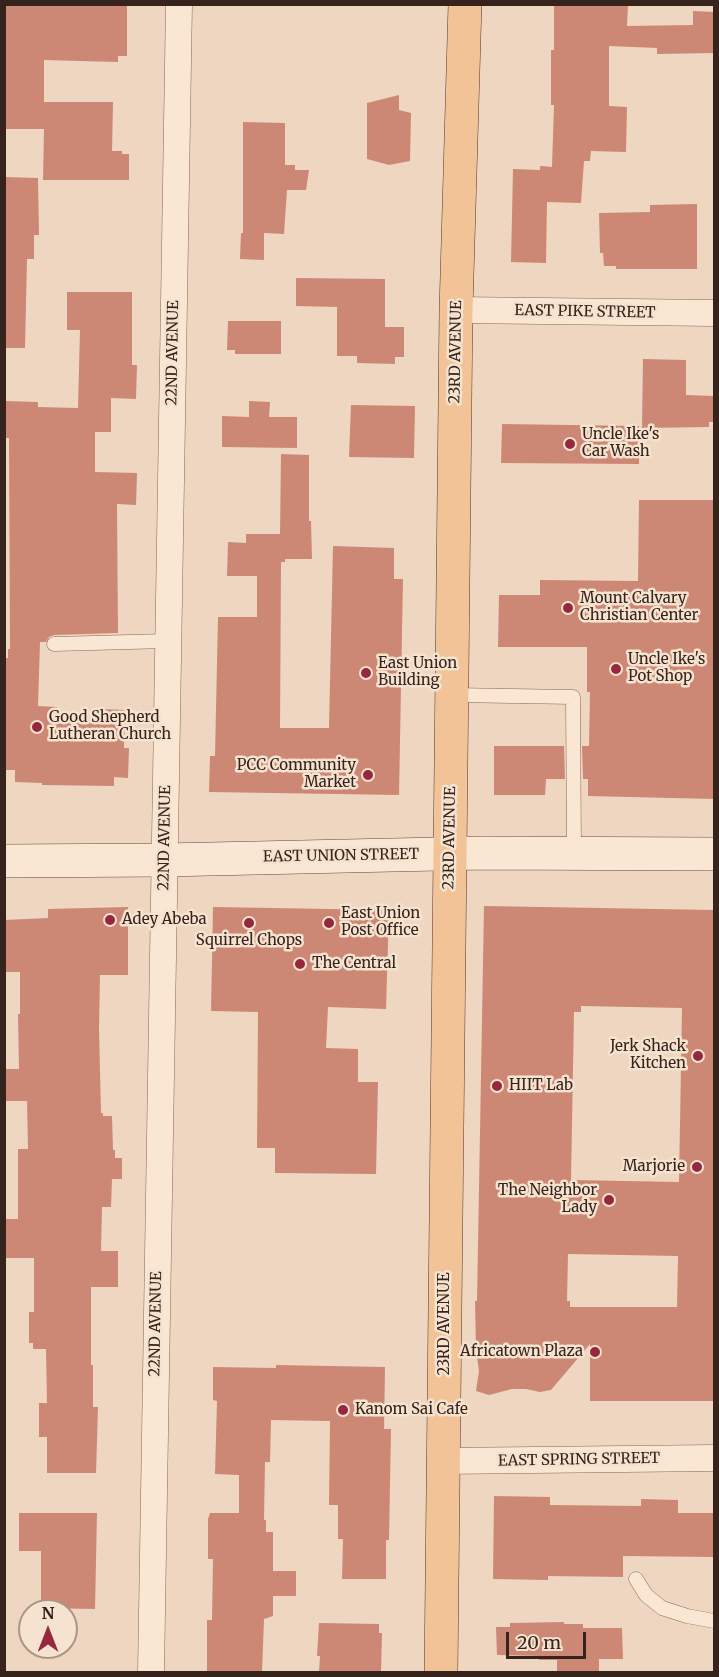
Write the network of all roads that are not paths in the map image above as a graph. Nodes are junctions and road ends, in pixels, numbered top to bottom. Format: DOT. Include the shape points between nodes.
graph roads {
  1 [pos="179,4"];
  2 [pos="465,4"];
  3 [pos="456,310"];
  4 [pos="714,313"];
  5 [pos="168,641"];
  6 [pos="54,644"];
  7 [pos="452,696"];
  8 [pos="574,853"];
  9 [pos="450,854"];
  10 [pos="714,854"];
  11 [pos="165,860"];
  12 [pos="4,861"];
  13 [pos="714,1458"];
  14 [pos="443,1461"];
  15 [pos="636,1579"];
  16 [pos="714,1620"];
  17 [pos="151,1672"];
  18 [pos="441,1672"];
  1 -- 5 [label="street, 22ND AVENUE"];
  2 -- 3 [label="main road, 23RD AVENUE"];
  3 -- 4 [label="street, EAST PIKE STREET"];
  3 -- 7 [label="main road, 23RD AVENUE"];
  5 -- 6 [label="lane"];
  5 -- 11 [label="street, 22ND AVENUE"];
  7 -- 8 [label="lane" via="573,697"];
  7 -- 9 [label="main road, 23RD AVENUE"];
  8 -- 9 [label="main road, EAST UNION STREET"];
  8 -- 10 [label="main road, EAST UNION STREET"];
  9 -- 11 [label="main road, EAST UNION STREET"];
  9 -- 14 [label="main road, 23RD AVENUE"];
  11 -- 12 [label="main road, EAST UNION STREET"];
  11 -- 17 [label="street, 22ND AVENUE"];
  13 -- 14 [label="street, EAST SPRING STREET"];
  14 -- 18 [label="main road, 23RD AVENUE"];
  15 -- 16 [label="lane" via="646,1595 662,1608"];
}
